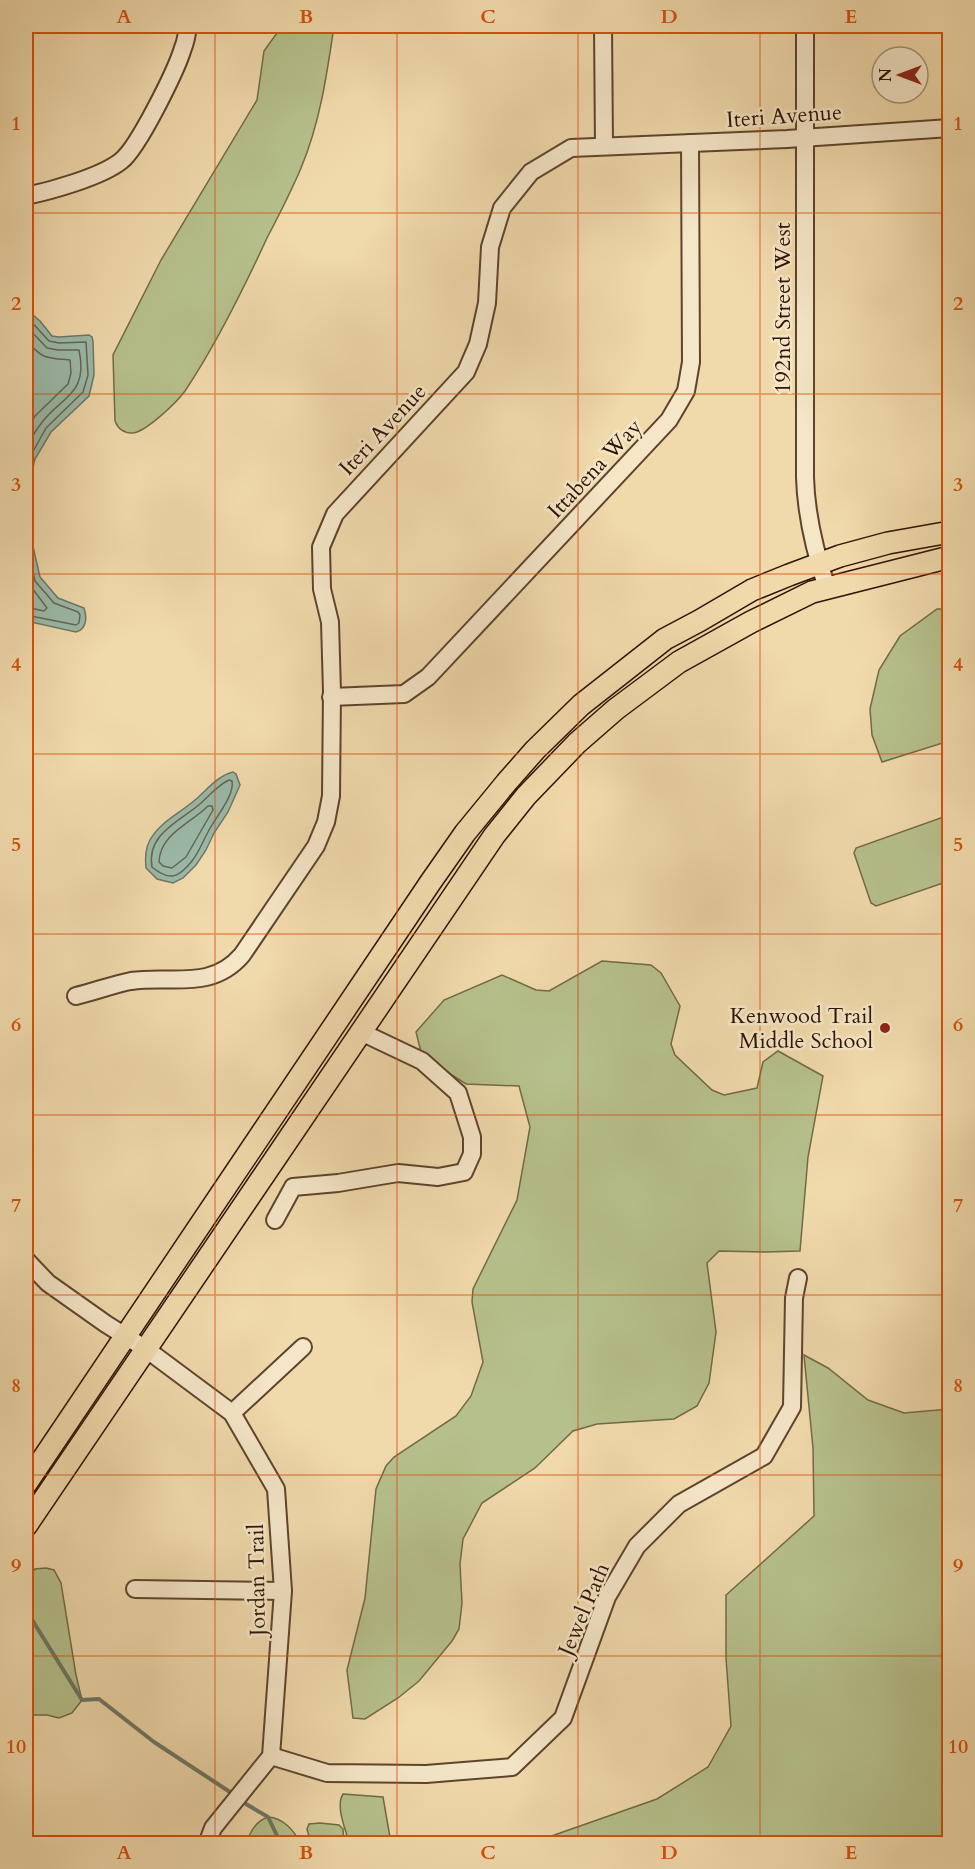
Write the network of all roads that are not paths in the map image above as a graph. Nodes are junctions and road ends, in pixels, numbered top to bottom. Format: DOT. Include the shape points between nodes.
graph roads {
  1 [pos="188,26"];
  2 [pos="603,26"];
  3 [pos="805,26"];
  4 [pos="950,128"];
  5 [pos="805,138"];
  6 [pos="690,143"];
  7 [pos="604,146"];
  8 [pos="26,196"];
  9 [pos="950,532"];
  10 [pos="950,557"];
  11 [pos="819,564"];
  12 [pos="826,588"];
  13 [pos="331,697"];
  14 [pos="76,996"];
  15 [pos="360,1032"];
  16 [pos="275,1220"];
  17 [pos="26,1260"];
  18 [pos="798,1278"];
  19 [pos="125,1335"];
  20 [pos="303,1347"];
  21 [pos="146,1348"];
  22 [pos="232,1413"];
  23 [pos="26,1484"];
  24 [pos="26,1526"];
  25 [pos="135,1589"];
  26 [pos="283,1591"];
  27 [pos="271,1756"];
  28 [pos="207,1844"];
  1 -- 8 [label="street" via="179,59 128,154 96,174"];
  2 -- 7 [label="street"];
  3 -- 5 [label="street, 192nd Street West"];
  4 -- 5 [label="street, Iteri Avenue"];
  5 -- 6 [label="street, Iteri Avenue"];
  5 -- 11 [label="street, 192nd Street West" via="805,477"];
  6 -- 7 [label="street, Iteri Avenue"];
  6 -- 13 [label="street, Ittabena Way" via="691,362 686,391 669,420 428,677 404,694"];
  7 -- 13 [label="street, Iteri Avenue" via="571,148 531,172 502,208 490,247 488,303 466,372 335,514 321,547 322,589 330,622"];
  9 -- 11 [label="main road" via="888,543"];
  10 -- 12 [label="main road"];
  11 -- 12 [label="street, 192nd Street West"];
  11 -- 19 [label="main road" via="752,590 665,639 580,706 528,758 465,833 430,883"];
  12 -- 15 [label="main road" via="751,622 679,662 577,743 494,836"];
  13 -- 14 [label="street, Iteri Avenue" via="331,796 326,822 316,846 242,956 209,978 128,981"];
  15 -- 16 [label="street" via="422,1061 458,1092 472,1137 472,1154 464,1172 438,1177 398,1173 293,1187"];
  15 -- 21 [label="main road"];
  17 -- 19 [label="street, Jordan Trail" via="48,1283"];
  18 -- 27 [label="street, Jewel Path" via="794,1298 792,1407 764,1456 679,1504 637,1546 607,1597 563,1718 512,1767 426,1774 327,1773"];
  19 -- 21 [label="street, Jordan Trail"];
  19 -- 23 [label="main road"];
  20 -- 22 [label="street"];
  21 -- 22 [label="street, Jordan Trail"];
  21 -- 24 [label="main road"];
  22 -- 26 [label="street, Jordan Trail" via="276,1489"];
  25 -- 26 [label="street"];
  26 -- 27 [label="street, Jordan Trail"];
  27 -- 28 [label="street" via="213,1828"];
}
